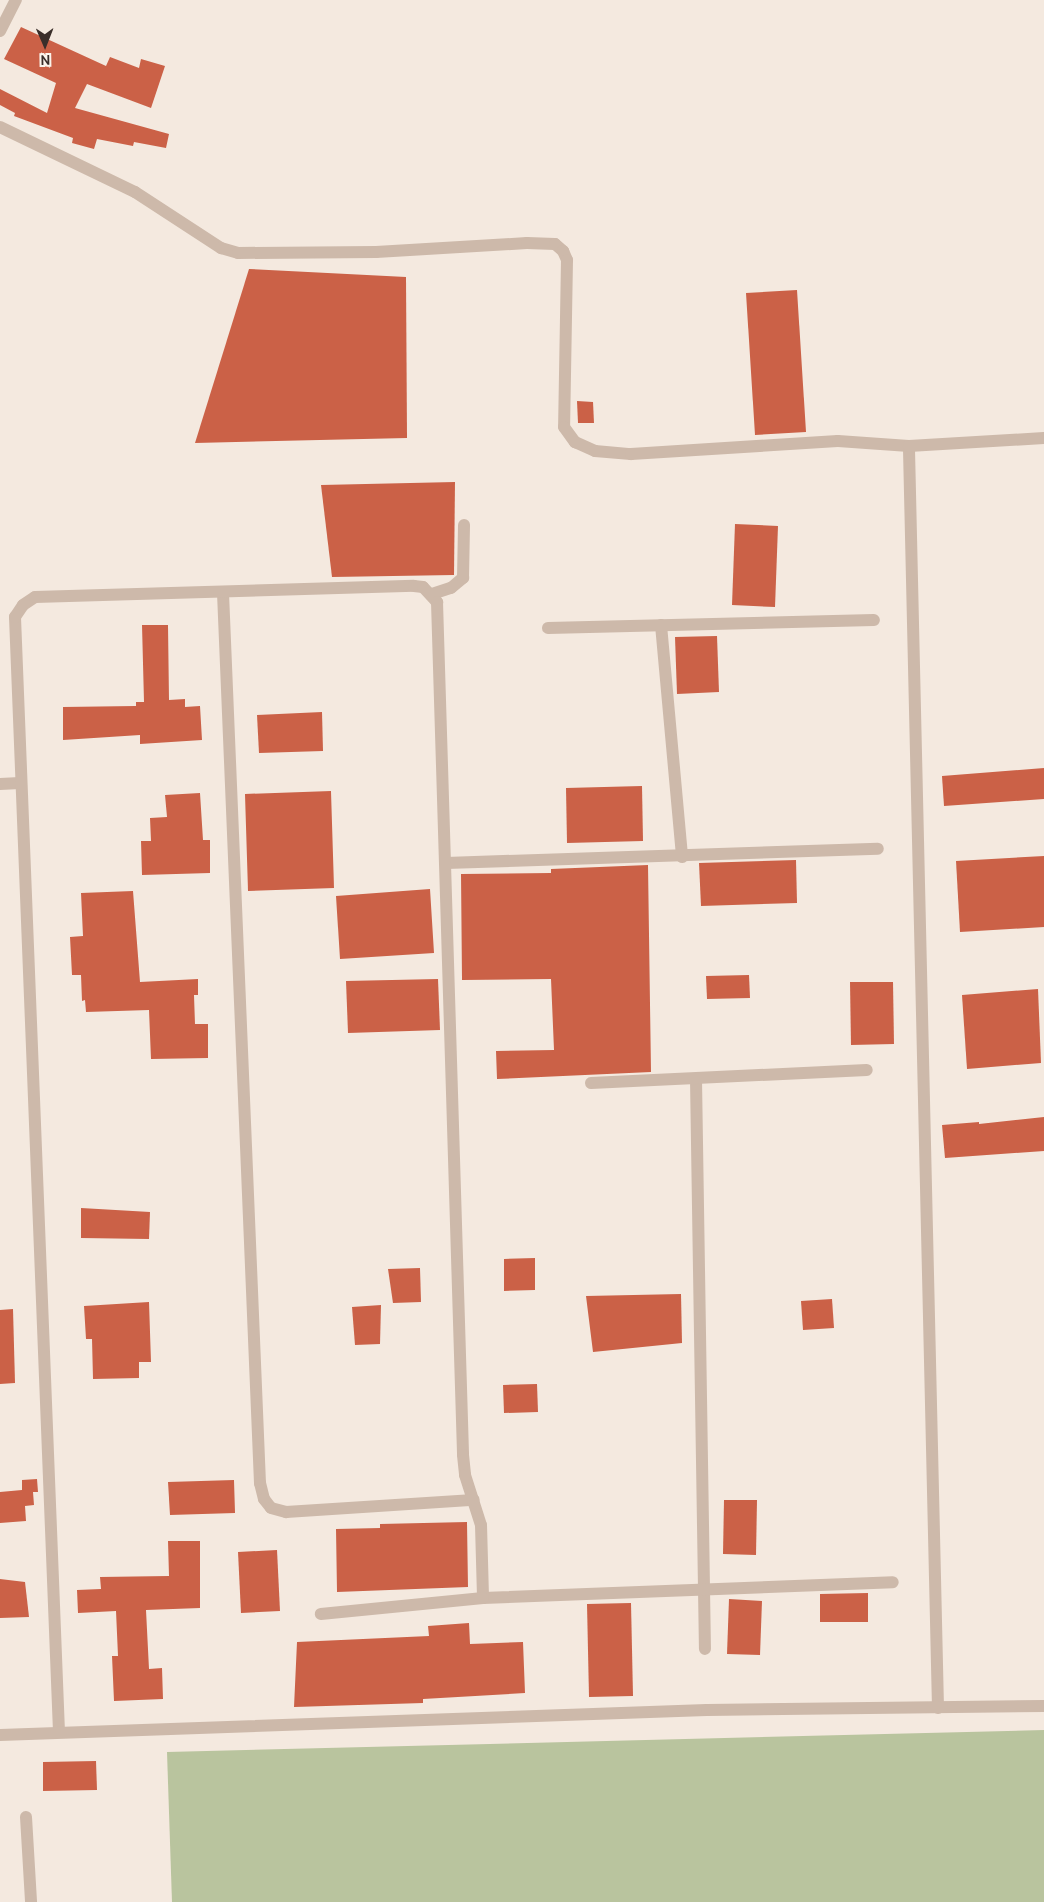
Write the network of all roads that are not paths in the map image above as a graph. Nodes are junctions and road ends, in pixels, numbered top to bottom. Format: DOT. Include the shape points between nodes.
graph roads {
  1 [pos="16,0"];
  2 [pos="0,31"];
  3 [pos="0,127"];
  4 [pos="1044,438"];
  5 [pos="909,446"];
  6 [pos="464,525"];
  7 [pos="223,592"];
  8 [pos="432,594"];
  9 [pos="874,620"];
  10 [pos="661,625"];
  11 [pos="548,628"];
  12 [pos="20,783"];
  13 [pos="0,784"];
  14 [pos="878,849"];
  15 [pos="682,856"];
  16 [pos="446,863"];
  17 [pos="867,1070"];
  18 [pos="696,1079"];
  19 [pos="591,1083"];
  20 [pos="474,1500"];
  21 [pos="893,1582"];
  22 [pos="705,1591"];
  23 [pos="483,1598"];
  24 [pos="321,1614"];
  25 [pos="705,1649"];
  26 [pos="1044,1706"];
  27 [pos="938,1708"];
  28 [pos="60,1732"];
  29 [pos="0,1735"];
  30 [pos="26,1817"];
  31 [pos="31,1902"];
  1 -- 2 [label="street"];
  3 -- 5 [label="street" via="135,192 221,248 238,253 376,252 554,244 564,251 567,260 564,426 575,442 595,451 631,454 838,440"];
  4 -- 5 [label="street"];
  5 -- 27 [label="street"];
  6 -- 8 [label="street" via="463,578 451,588"];
  7 -- 8 [label="street" via="414,586"];
  7 -- 12 [label="street" via="35,597 23,605 15,618"];
  7 -- 20 [label="street" via="260,1473 264,1499 271,1508 286,1512"];
  8 -- 16 [label="street" via="439,613"];
  9 -- 10 [label="street"];
  10 -- 11 [label="street"];
  10 -- 15 [label="street"];
  12 -- 13 [label="street"];
  12 -- 28 [label="street"];
  14 -- 15 [label="street"];
  15 -- 16 [label="street"];
  16 -- 20 [label="street" via="463,1455 465,1476"];
  17 -- 18 [label="street"];
  18 -- 19 [label="street"];
  18 -- 22 [label="street"];
  20 -- 23 [label="street" via="481,1525"];
  21 -- 22 [label="street"];
  22 -- 23 [label="street"];
  22 -- 25 [label="street"];
  23 -- 24 [label="street"];
  26 -- 27 [label="street"];
  27 -- 28 [label="street" via="697,1710"];
  28 -- 29 [label="street"];
  30 -- 31 [label="street"];
}
